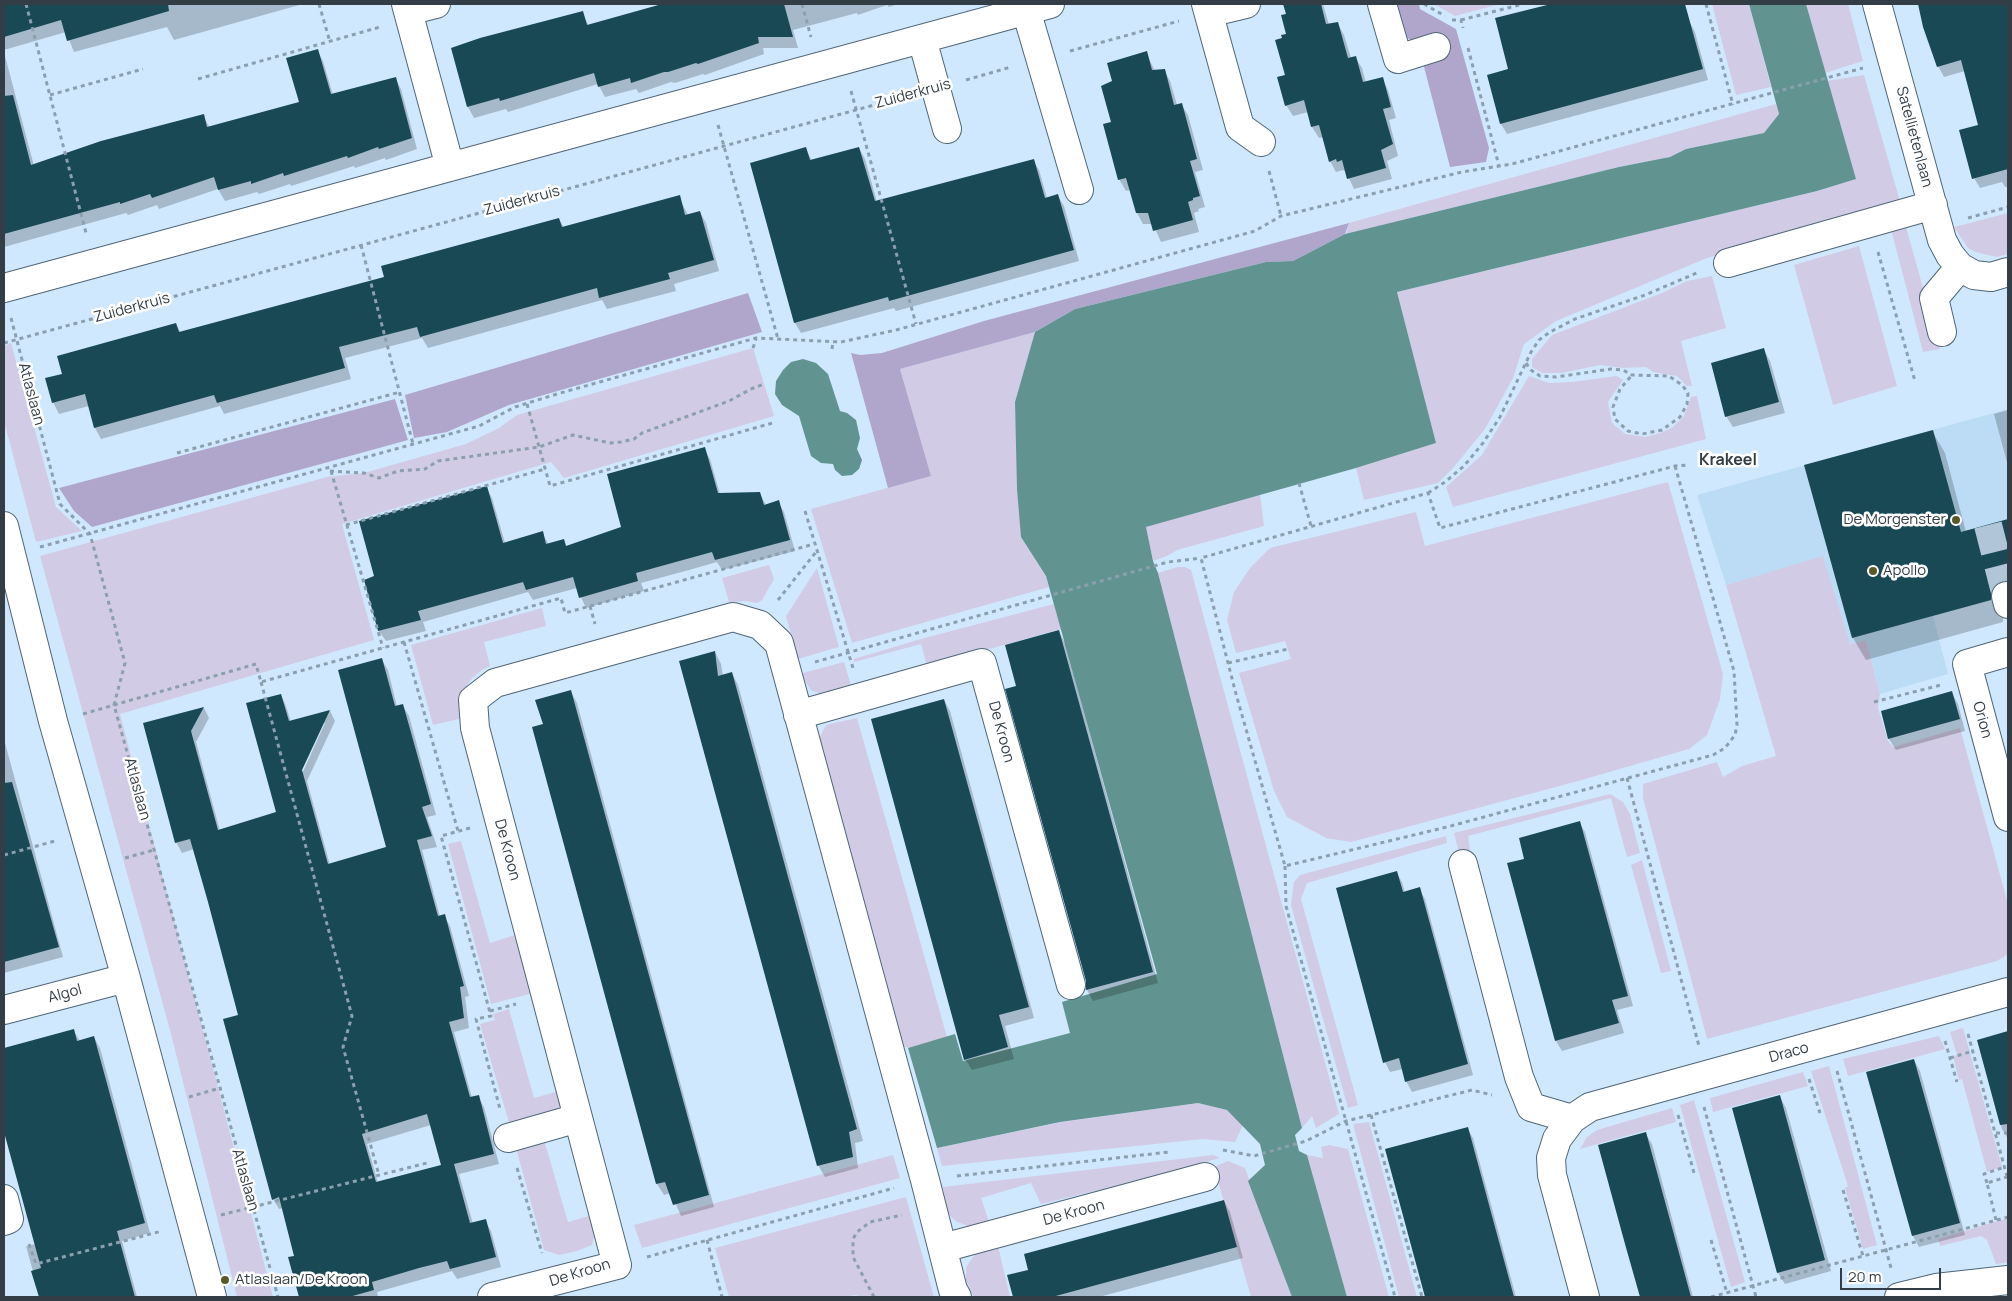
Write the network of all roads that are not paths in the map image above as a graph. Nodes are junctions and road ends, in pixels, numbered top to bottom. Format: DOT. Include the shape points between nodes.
graph roads {
  1 [pos="436,4"];
  2 [pos="1246,4"];
  3 [pos="1382,4"];
  4 [pos="1877,4"];
  5 [pos="1038,7"];
  6 [pos="1208,9"];
  7 [pos="408,11"];
  8 [pos="922,39"];
  9 [pos="1436,47"];
  10 [pos="947,129"];
  11 [pos="1261,142"];
  12 [pos="450,167"];
  13 [pos="1079,190"];
  14 [pos="1936,216"];
  15 [pos="1728,263"];
  16 [pos="1960,267"];
  17 [pos="2008,272"];
  18 [pos="4,288"];
  19 [pos="1942,332"];
  20 [pos="4,526"];
  21 [pos="12,592"];
  22 [pos="2008,652"];
  23 [pos="798,715"];
  24 [pos="2008,817"];
  25 [pos="1462,864"];
  26 [pos="126,978"];
  27 [pos="1071,985"];
  28 [pos="2008,992"];
  29 [pos="4,1010"];
  30 [pos="578,1118"];
  31 [pos="1572,1119"];
  32 [pos="508,1138"];
  33 [pos="1205,1177"];
  34 [pos="4,1199"];
  35 [pos="4,1221"];
  36 [pos="943,1248"];
  37 [pos="2008,1280"];
  38 [pos="212,1297"];
  39 [pos="492,1297"];
  40 [pos="957,1297"];
  41 [pos="1585,1297"];
  42 [pos="1899,1297"];
  1 -- 7 [label="street"];
  2 -- 6 [label="street"];
  3 -- 9 [label="street" via="1398,59"];
  4 -- 14 [label="street, Satellietenlaan"];
  5 -- 8 [label="street"];
  5 -- 13 [label="street" via="1041,59"];
  6 -- 11 [label="street" via="1240,127"];
  7 -- 12 [label="street"];
  8 -- 10 [label="street"];
  8 -- 12 [label="street"];
  12 -- 18 [label="street"];
  14 -- 15 [label="street" via="1870,223"];
  14 -- 16 [label="street, Satellietenlaan" via="1950,255"];
  16 -- 17 [label="street" via="1974,275 1991,277"];
  16 -- 19 [label="street" via="1934,298"];
  20 -- 21 [label="street" via="12,555"];
  21 -- 26 [label="street"];
  22 -- 24 [label="street, Orion" via="1967,664"];
  23 -- 27 [label="street, De Kroon" via="982,663"];
  23 -- 30 [label="street, De Kroon" via="779,643 760,625 733,617 495,683 473,700 475,728"];
  23 -- 36 [label="street, De Kroon"];
  25 -- 31 [label="street" via="1519,1077 1531,1107"];
  26 -- 29 [label="street, Algol"];
  26 -- 38 [label="street"];
  28 -- 31 [label="street, Draco" via="1590,1107"];
  30 -- 32 [label="street"];
  30 -- 39 [label="street, De Kroon" via="617,1265"];
  31 -- 41 [label="street, Draco" via="1557,1139 1551,1158 1552,1175"];
  33 -- 36 [label="street, De Kroon"];
  34 -- 35 [label="street" via="9,1219"];
  36 -- 40 [label="street, De Kroon"];
  37 -- 42 [label="street" via="1936,1288"];
}
